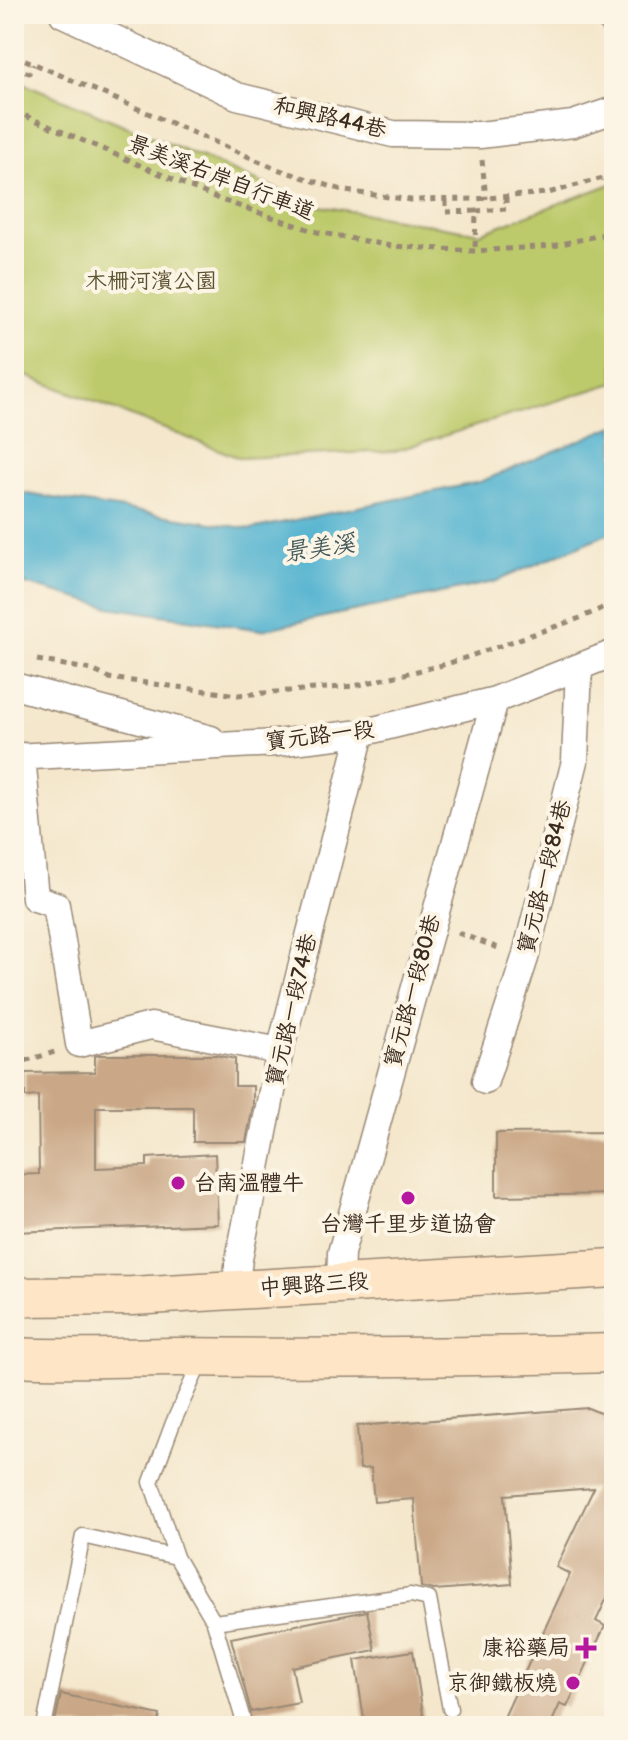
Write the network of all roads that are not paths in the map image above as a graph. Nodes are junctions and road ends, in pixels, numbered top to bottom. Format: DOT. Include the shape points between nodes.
graph roads {
  1 [pos="63,14"];
  2 [pos="606,14"];
  3 [pos="614,23"];
  4 [pos="614,110"];
  5 [pos="614,653"];
  6 [pos="579,668"];
  7 [pos="14,686"];
  8 [pos="495,700"];
  9 [pos="361,733"];
  10 [pos="234,745"];
  11 [pos="18,756"];
  12 [pos="280,1051"];
  13 [pos="485,1081"];
  14 [pos="614,1268"];
  15 [pos="340,1283"];
  16 [pos="235,1290"];
  17 [pos="14,1297"];
  18 [pos="614,1353"];
  19 [pos="14,1357"];
  20 [pos="203,1357"];
  21 [pos="176,1557"];
  22 [pos="214,1622"];
  23 [pos="450,1709"];
  24 [pos="44,1726"];
  25 [pos="245,1726"];
  1 -- 4 [label="street, 和興路44巷" via="237,96 393,134 480,135 573,124"];
  2 -- 3 [label="street"];
  5 -- 6 [label="street, 寶元路一段"];
  6 -- 8 [label="street, 寶元路一段"];
  6 -- 13 [label="street, 寶元路一段84巷" via="575,761 525,958"];
  7 -- 10 [label="street"];
  8 -- 9 [label="street, 寶元路一段"];
  8 -- 15 [label="street, 寶元路一段80巷" via="341,1253"];
  9 -- 10 [label="street, 寶元路一段"];
  9 -- 12 [label="street, 寶元路一段74巷"];
  10 -- 11 [label="street, 寶元路一段"];
  11 -- 12 [label="street" via="35,898 56,905 79,1044 151,1026"];
  12 -- 16 [label="street, 寶元路一段74巷"];
  14 -- 15 [label="street, 中興路三段"];
  15 -- 16 [label="street, 中興路三段"];
  16 -- 17 [label="street, 中興路三段"];
  18 -- 20 [label="street" via="425,1359"];
  19 -- 20 [label="street"];
  20 -- 21 [label="lane" via="151,1482"];
  21 -- 22 [label="lane"];
  21 -- 24 [label="lane" via="83,1536"];
  22 -- 23 [label="lane" via="411,1595 429,1599"];
  22 -- 25 [label="lane"];
}
